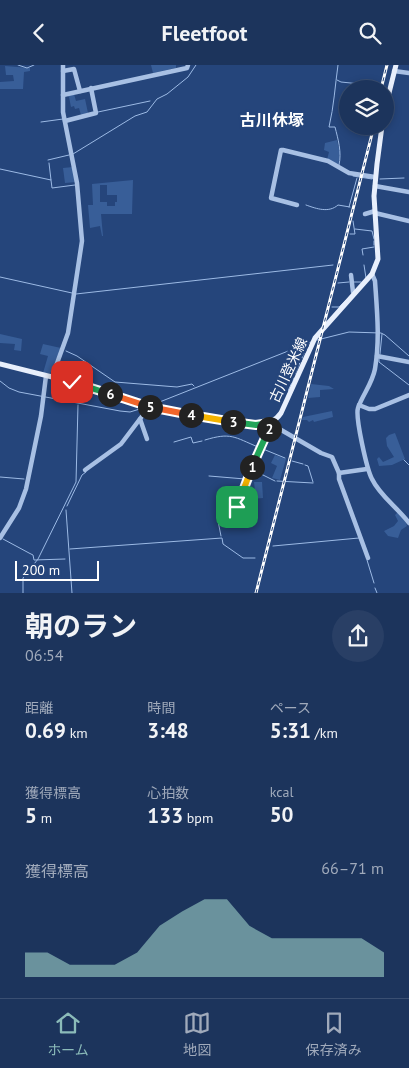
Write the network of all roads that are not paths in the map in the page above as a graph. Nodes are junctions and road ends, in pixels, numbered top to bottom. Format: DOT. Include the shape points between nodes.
graph roads {
  1 [pos="188,65"];
  2 [pos="63,68"];
  3 [pos="395,68"];
  4 [pos="409,73"];
  5 [pos="91,88"];
  6 [pos="80,91"];
  7 [pos="63,95"];
  8 [pos="65,120"];
  9 [pos="381,135"];
  10 [pos="375,177"];
  11 [pos="375,186"];
  12 [pos="409,192"];
  13 [pos="297,205"];
  14 [pos="375,212"];
  15 [pos="365,214"];
  16 [pos="409,221"];
  17 [pos="372,274"];
  18 [pos="351,275"];
  19 [pos="355,293"];
  20 [pos="378,357"];
  21 [pos="409,361"];
  22 [pos="0,364"];
  23 [pos="49,376"];
  24 [pos="409,395"];
  25 [pos="360,405"];
  26 [pos="147,407"];
  27 [pos="140,419"];
  28 [pos="270,423"];
  29 [pos="147,439"];
  30 [pos="367,469"];
  31 [pos="85,470"];
  32 [pos="339,473"];
  33 [pos="228,514"];
  34 [pos="409,523"];
  35 [pos="0,538"];
  36 [pos="368,558"];
  1 -- 5 [label="street" via="187,68"];
  2 -- 6 [label="street" via="74,69"];
  2 -- 7 [label="street"];
  3 -- 4 [label="street"];
  5 -- 6 [label="street"];
  5 -- 8 [label="street" via="96,113"];
  6 -- 7 [label="street"];
  7 -- 8 [label="street"];
  8 -- 23 [label="street" via="79,194 82,241 68,333"];
  9 -- 10 [label="main road, 古川登米線"];
  10 -- 11 [label="main road, 古川登米線"];
  10 -- 13 [label="street" via="349,173 322,159 281,150 272,197"];
  11 -- 12 [label="street"];
  11 -- 14 [label="main road, 古川登米線"];
  14 -- 15 [label="street"];
  14 -- 16 [label="street"];
  14 -- 17 [label="main road, 古川登米線" via="378,259"];
  17 -- 19 [label="main road, 古川登米線"];
  17 -- 20 [label="street" via="379,333"];
  18 -- 19 [label="street"];
  19 -- 28 [label="main road, 古川登米線" via="315,338 281,413"];
  20 -- 21 [label="street"];
  20 -- 25 [label="street" via="373,379"];
  22 -- 23 [label="main road"];
  23 -- 26 [label="main road"];
  23 -- 35 [label="street" via="24,496"];
  24 -- 25 [label="street" via="376,409"];
  25 -- 30 [label="street" via="358,423"];
  26 -- 27 [label="street"];
  26 -- 28 [label="main road" via="256,425"];
  27 -- 29 [label="street"];
  27 -- 31 [label="street" via="121,444"];
  28 -- 32 [label="street" via="332,457"];
  28 -- 33 [label="street" via="236,511"];
  30 -- 32 [label="street"];
  30 -- 34 [label="street" via="376,486"];
  32 -- 36 [label="street"];
}
